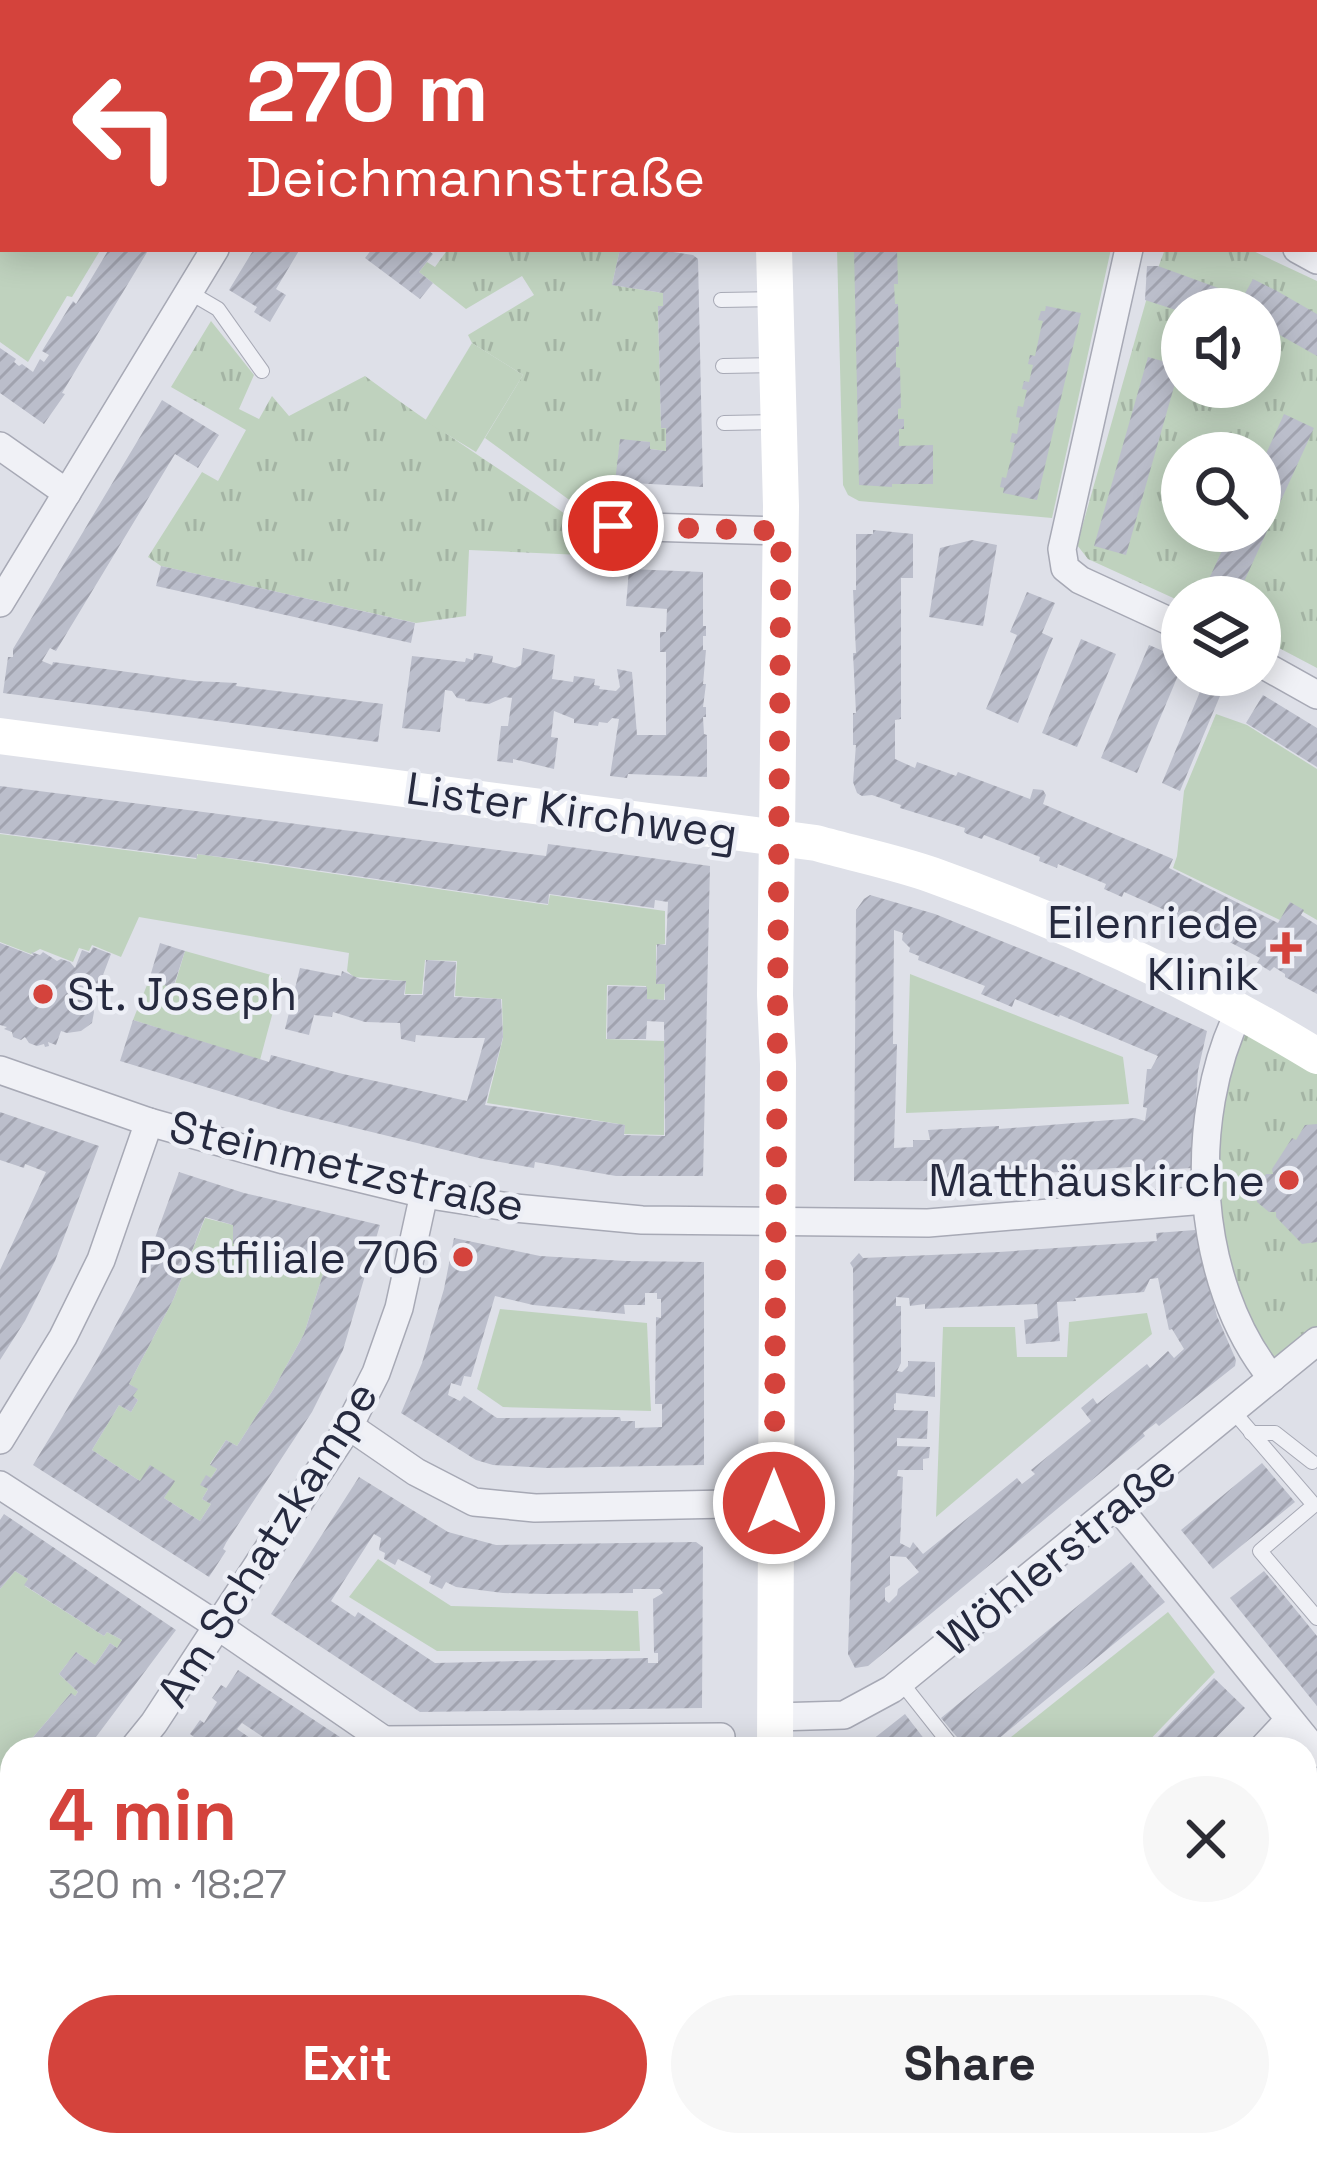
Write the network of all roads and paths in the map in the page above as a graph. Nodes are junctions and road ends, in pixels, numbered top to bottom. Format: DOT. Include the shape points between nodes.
graph roads {
  1 [pos="213,252"];
  2 [pos="774,252"];
  3 [pos="1129,252"];
  4 [pos="189,292"];
  5 [pos="775,299"];
  6 [pos="721,300"];
  7 [pos="777,365"];
  8 [pos="723,366"];
  9 [pos="262,371"];
  10 [pos="778,422"];
  11 [pos="724,423"];
  12 [pos="0,446"];
  13 [pos="67,493"];
  14 [pos="613,526"];
  15 [pos="781,531"];
  16 [pos="0,602"];
  17 [pos="1161,617"];
  18 [pos="1281,674"];
  19 [pos="1317,694"];
  20 [pos="0,736"];
  21 [pos="779,840"];
  22 [pos="1240,1010"];
  23 [pos="1317,1056"];
  24 [pos="0,1070"];
  25 [pos="149,1122"];
  26 [pos="424,1194"];
  27 [pos="1205,1200"];
  28 [pos="776,1221"];
  29 [pos="1317,1341"];
  30 [pos="1272,1378"];
  31 [pos="1242,1422"];
  32 [pos="349,1426"];
  33 [pos="0,1440"];
  34 [pos="1312,1462"];
  35 [pos="0,1485"];
  36 [pos="774,1503"];
  37 [pos="1118,1507"];
  38 [pos="1317,1618"];
  39 [pos="218,1626"];
  40 [pos="901,1682"];
  41 [pos="1289,1720"];
  42 [pos="775,1733"];
  43 [pos="721,1736"];
  44 [pos="144,1737"];
  45 [pos="373,1737"];
  46 [pos="684,1737"];
  47 [pos="945,1737"];
  48 [pos="1273,1737"];
  49 [pos="1303,1737"];
  1 -- 4 [label="street"];
  2 -- 5 [label="street"];
  3 -- 17 [label="street" via="1062,549 1065,568 1079,580"];
  4 -- 9 [label="lane" via="218,309"];
  4 -- 13 [label="street"];
  5 -- 6 [label="lane"];
  5 -- 7 [label="street"];
  7 -- 8 [label="lane"];
  7 -- 10 [label="street"];
  10 -- 11 [label="lane"];
  10 -- 15 [label="street"];
  12 -- 13 [label="street"];
  13 -- 16 [label="street"];
  14 -- 15 [label="street"];
  15 -- 21 [label="street"];
  18 -- 19 [label="street"];
  20 -- 21 [label="street, Lister Kirchweg"];
  21 -- 22 [label="street, Lister Kirchweg" via="928,873"];
  21 -- 28 [label="street"];
  22 -- 23 [label="street, Lister Kirchweg"];
  22 -- 27 [label="street" via="1214,1081"];
  24 -- 25 [label="street, Steinmetzstraße"];
  25 -- 26 [label="street, Steinmetzstraße"];
  25 -- 33 [label="street" via="101,1260"];
  26 -- 28 [label="street, Steinmetzstraße" via="642,1220"];
  26 -- 32 [label="street, Am Schatzkampe" via="399,1308"];
  27 -- 28 [label="street, Steinmetzstraße" via="928,1223"];
  27 -- 30 [label="street" via="1230,1306"];
  28 -- 36 [label="street"];
  29 -- 30 [label="street, Wöhlerstraße"];
  30 -- 31 [label="street, Wöhlerstraße"];
  31 -- 34 [label="lane" via="1275,1433"];
  31 -- 37 [label="street, Wöhlerstraße"];
  31 -- 38 [label="lane" via="1314,1505 1260,1551"];
  32 -- 36 [label="street" via="473,1502"];
  32 -- 39 [label="street, Am Schatzkampe"];
  35 -- 39 [label="street"];
  36 -- 42 [label="street"];
  37 -- 40 [label="street, Wöhlerstraße"];
  37 -- 41 [label="street"];
  39 -- 44 [label="street, Am Schatzkampe"];
  39 -- 45 [label="street"];
  40 -- 42 [label="street, Wöhlerstraße" via="844,1714"];
  40 -- 47 [label="lane"];
  41 -- 48 [label="street"];
  41 -- 49 [label="street"];
  43 -- 46 [label="street"];
}
